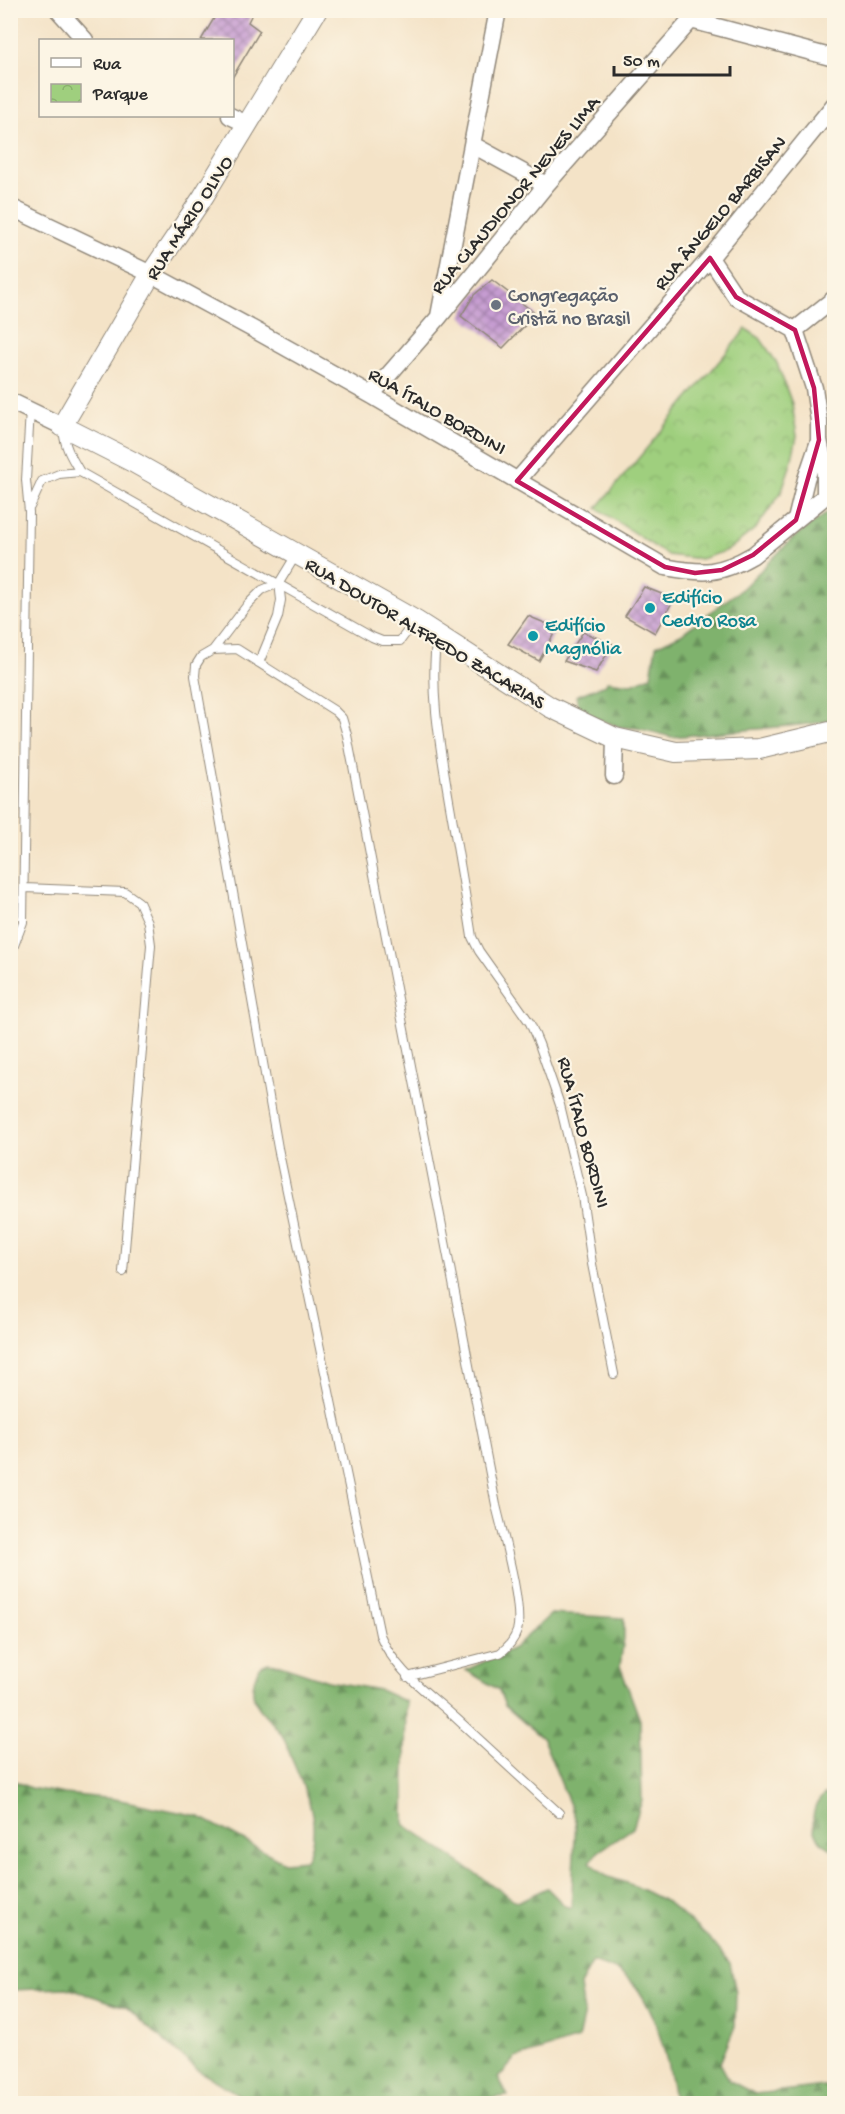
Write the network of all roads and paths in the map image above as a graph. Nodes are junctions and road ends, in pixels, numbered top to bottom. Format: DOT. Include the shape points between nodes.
graph roads {
  1 [pos="58,10"];
  2 [pos="317,10"];
  3 [pos="498,10"];
  4 [pos="689,15"];
  5 [pos="84,39"];
  6 [pos="834,58"];
  7 [pos="834,105"];
  8 [pos="238,120"];
  9 [pos="473,145"];
  10 [pos="546,185"];
  11 [pos="10,207"];
  12 [pos="710,258"];
  13 [pos="151,274"];
  14 [pos="834,299"];
  15 [pos="439,317"];
  16 [pos="795,330"];
  17 [pos="371,395"];
  18 [pos="10,400"];
  19 [pos="30,410"];
  20 [pos="62,426"];
  21 [pos="819,440"];
  22 [pos="829,462"];
  23 [pos="80,472"];
  24 [pos="517,482"];
  25 [pos="830,493"];
  26 [pos="29,512"];
  27 [pos="796,520"];
  28 [pos="296,555"];
  29 [pos="279,583"];
  30 [pos="416,621"];
  31 [pos="437,635"];
  32 [pos="213,650"];
  33 [pos="259,663"];
  34 [pos="834,731"];
  35 [pos="615,738"];
  36 [pos="614,776"];
  37 [pos="24,888"];
  38 [pos="10,956"];
  39 [pos="123,1272"];
  40 [pos="614,1374"];
  41 [pos="407,1677"];
  42 [pos="559,1813"];
  1 -- 5 [label="street"];
  2 -- 8 [label="street, RUA MÁRIO OLIVO"];
  3 -- 9 [label="street"];
  4 -- 6 [label="street"];
  4 -- 10 [label="street, RUA CLAUDIONOR NEVES LIMA"];
  7 -- 12 [label="street, RUA ÂNGELO BARBISAN"];
  8 -- 13 [label="street, RUA MÁRIO OLIVO" via="203,197"];
  9 -- 10 [label="street"];
  9 -- 15 [label="street"];
  10 -- 15 [label="street, RUA CLAUDIONOR NEVES LIMA"];
  11 -- 13 [label="street, RUA ÍTALO BORDINI"];
  12 -- 16 [label="street" via="736,297"];
  12 -- 24 [label="street, RUA ÂNGELO BARBISAN"];
  13 -- 17 [label="street, RUA ÍTALO BORDINI"];
  13 -- 20 [label="street, RUA MÁRIO OLIVO"];
  14 -- 16 [label="street"];
  15 -- 17 [label="street, RUA CLAUDIONOR NEVES LIMA"];
  16 -- 21 [label="street" via="814,388"];
  17 -- 24 [label="street, RUA ÍTALO BORDINI"];
  18 -- 19 [label="street, RUA DOUTOR ALFREDO ZACARIAS"];
  19 -- 20 [label="street, RUA DOUTOR ALFREDO ZACARIAS"];
  19 -- 26 [label="lane" via="26,480"];
  20 -- 23 [label="lane" via="68,453"];
  20 -- 28 [label="street, RUA DOUTOR ALFREDO ZACARIAS"];
  21 -- 22 [label="street"];
  21 -- 27 [label="street"];
  22 -- 25 [label="street"];
  23 -- 26 [label="lane" via="42,481"];
  23 -- 29 [label="lane"];
  24 -- 27 [label="street, RUA ÍTALO BORDINI" via="665,567 695,573 738,564"];
  25 -- 27 [label="street, RUA ÍTALO BORDINI"];
  26 -- 37 [label="lane"];
  28 -- 29 [label="lane"];
  28 -- 30 [label="street, RUA DOUTOR ALFREDO ZACARIAS"];
  29 -- 30 [label="lane" via="382,641 400,641"];
  29 -- 32 [label="lane" via="262,590 248,604"];
  29 -- 33 [label="lane" via="278,617"];
  30 -- 31 [label="street, RUA DOUTOR ALFREDO ZACARIAS"];
  31 -- 35 [label="street, RUA DOUTOR ALFREDO ZACARIAS" via="550,707"];
  31 -- 40 [label="lane, RUA ÍTALO BORDINI" via="434,693 472,937 530,1023 560,1105 582,1196"];
  32 -- 33 [label="lane" via="237,649"];
  32 -- 41 [label="lane" via="201,657 195,676 278,1148 380,1635 386,1650"];
  33 -- 41 [label="lane" via="335,711 342,718 347,735 518,1606 517,1631 500,1653"];
  34 -- 35 [label="street, RUA DOUTOR ALFREDO ZACARIAS" via="759,749 676,752"];
  35 -- 36 [label="street"];
  37 -- 38 [label="lane" via="24,922"];
  37 -- 39 [label="lane" via="125,892 139,902 148,922 151,945"];
  41 -- 42 [label="lane" via="444,1706"];
}
